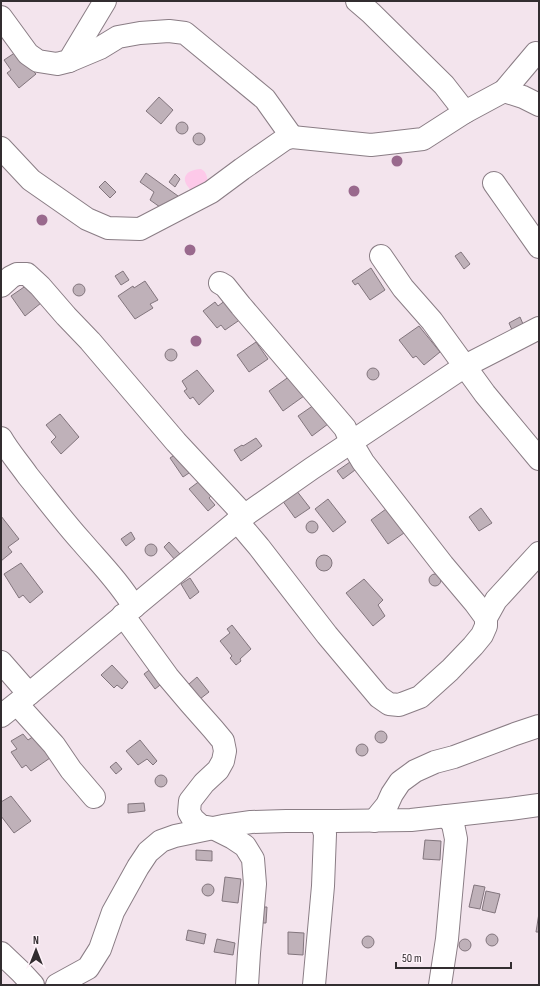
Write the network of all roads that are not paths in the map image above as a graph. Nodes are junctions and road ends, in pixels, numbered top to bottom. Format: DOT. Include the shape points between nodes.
graph roads {
  1 [pos="105,1"];
  2 [pos="357,1"];
  3 [pos="1,17"];
  4 [pos="536,53"];
  5 [pos="69,61"];
  6 [pos="504,91"];
  7 [pos="539,105"];
  8 [pos="465,112"];
  9 [pos="292,137"];
  10 [pos="1,148"];
  11 [pos="494,183"];
  12 [pos="539,247"];
  13 [pos="381,256"];
  14 [pos="220,283"];
  15 [pos="1,286"];
  16 [pos="539,328"];
  17 [pos="465,366"];
  18 [pos="1,438"];
  19 [pos="351,442"];
  20 [pos="539,459"];
  21 [pos="240,518"];
  22 [pos="539,553"];
  23 [pos="128,611"];
  24 [pos="486,618"];
  25 [pos="1,662"];
  26 [pos="16,705"];
  27 [pos="539,726"];
  28 [pos="94,797"];
  29 [pos="539,805"];
  30 [pos="446,816"];
  31 [pos="374,820"];
  32 [pos="322,821"];
  33 [pos="213,828"];
  34 [pos="1,953"];
  35 [pos="32,985"];
  36 [pos="57,985"];
  37 [pos="247,985"];
  38 [pos="314,985"];
  39 [pos="440,985"];
  1 -- 5 [label="street"];
  2 -- 8 [label="street" via="444,85"];
  3 -- 5 [label="street" via="28,54 38,61 57,64"];
  4 -- 6 [label="street"];
  5 -- 9 [label="street" via="118,37 140,33 185,32 265,99"];
  6 -- 7 [label="street" via="523,96"];
  6 -- 8 [label="street"];
  8 -- 9 [label="street" via="424,139 371,145"];
  9 -- 10 [label="street" via="285,139 211,192 140,229 108,228 87,219 32,180"];
  11 -- 12 [label="street"];
  13 -- 17 [label="street"];
  14 -- 19 [label="street" via="345,428"];
  15 -- 21 [label="street" via="17,274 27,274 40,286"];
  16 -- 17 [label="street"];
  17 -- 19 [label="street"];
  17 -- 20 [label="street"];
  18 -- 23 [label="street" via="45,498 127,596"];
  19 -- 21 [label="street"];
  19 -- 24 [label="street" via="368,468"];
  21 -- 23 [label="street"];
  21 -- 24 [label="street" via="296,596 379,697 389,704 400,706 420,697 450,670 482,635"];
  22 -- 24 [label="street" via="496,600"];
  23 -- 26 [label="street"];
  23 -- 33 [label="street" via="168,677 223,741 223,761 190,801 189,812 192,819 201,826"];
  25 -- 26 [label="street"];
  26 -- 28 [label="street" via="54,745"];
  27 -- 31 [label="street" via="415,770 400,782 387,805"];
  29 -- 30 [label="street"];
  30 -- 31 [label="street" via="411,820"];
  30 -- 39 [label="street" via="453,824 456,839 448,932"];
  31 -- 32 [label="street"];
  32 -- 33 [label="street" via="252,822"];
  32 -- 38 [label="street" via="325,834 323,886"];
  33 -- 36 [label="street" via="161,841 148,852 113,912 100,949 88,968"];
  33 -- 37 [label="street" via="245,846 253,859 255,884"];
  34 -- 35 [label="street"];
}
